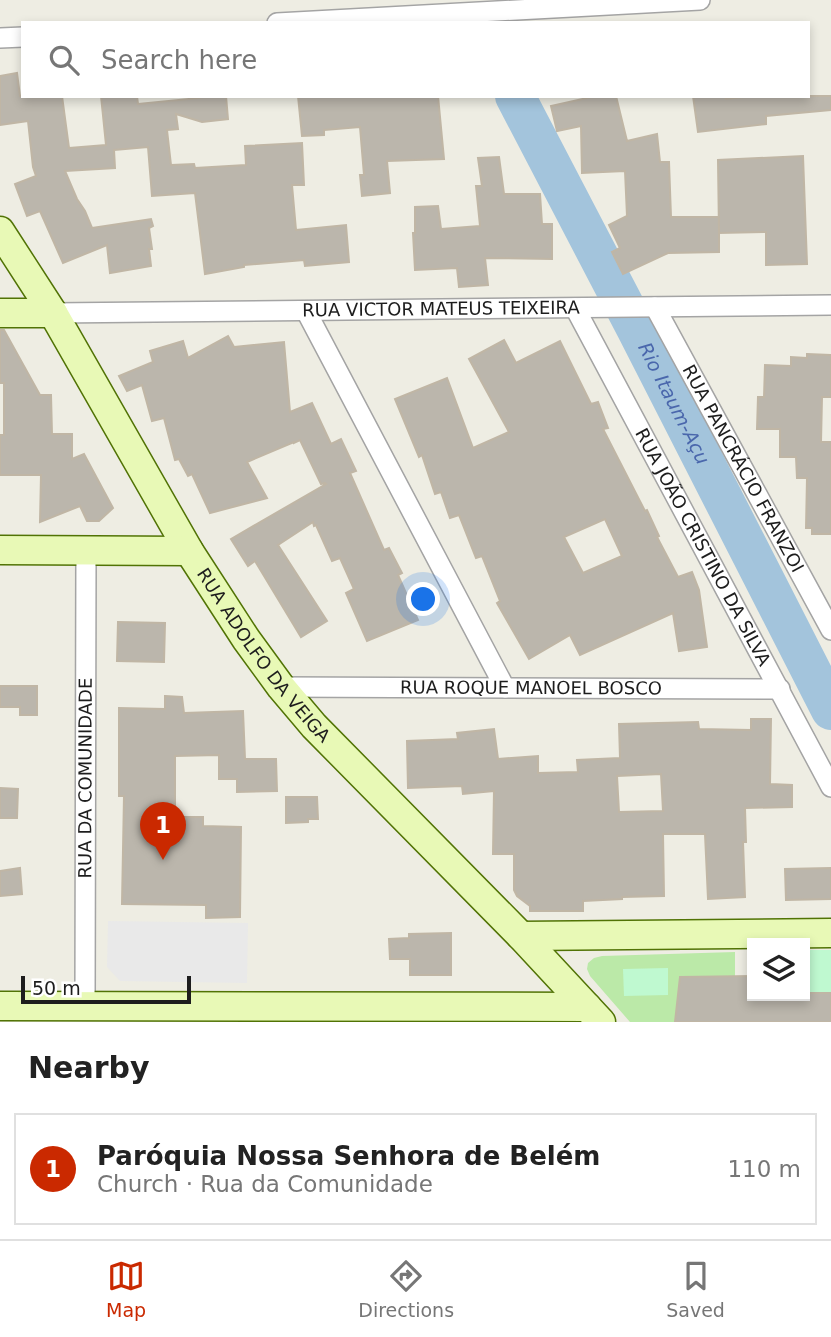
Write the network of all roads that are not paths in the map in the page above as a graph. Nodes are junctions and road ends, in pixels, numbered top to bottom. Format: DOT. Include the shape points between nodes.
graph roads {
  1 [pos="700,0"];
  2 [pos="312,21"];
  3 [pos="21,37"];
  4 [pos="0,38"];
  5 [pos="0,231"];
  6 [pos="831,305"];
  7 [pos="647,307"];
  8 [pos="576,308"];
  9 [pos="306,311"];
  10 [pos="0,313"];
  11 [pos="53,313"];
  12 [pos="0,550"];
  13 [pos="86,550"];
  14 [pos="189,551"];
  15 [pos="831,630"];
  16 [pos="281,687"];
  17 [pos="505,688"];
  18 [pos="780,690"];
  19 [pos="831,788"];
  20 [pos="831,933"];
  21 [pos="521,936"];
  22 [pos="0,1006"];
  23 [pos="85,1006"];
  24 [pos="343,1014"];
  25 [pos="594,1015"];
  1 -- 2 [label="street"];
  3 -- 4 [label="street"];
  5 -- 11 [label="street, RUA ADOLFO DA VEIGA"];
  6 -- 7 [label="street, RUA VICTOR MATEUS TEIXEIRA"];
  7 -- 8 [label="street, RUA VICTOR MATEUS TEIXEIRA"];
  7 -- 15 [label="street, RUA PANCRÁCIO FRANZOI"];
  8 -- 9 [label="street, RUA VICTOR MATEUS TEIXEIRA"];
  8 -- 18 [label="street, RUA JOÃO CRISTINO DA SILVA"];
  9 -- 11 [label="street, RUA VICTOR MATEUS TEIXEIRA"];
  9 -- 17 [label="street"];
  10 -- 11 [label="street"];
  11 -- 14 [label="street, RUA ADOLFO DA VEIGA"];
  12 -- 13 [label="street"];
  13 -- 14 [label="street"];
  13 -- 23 [label="street, RUA DA COMUNIDADE"];
  14 -- 16 [label="street, RUA ADOLFO DA VEIGA"];
  16 -- 17 [label="street, RUA ROQUE MANOEL BOSCO"];
  16 -- 21 [label="street, RUA ADOLFO DA VEIGA"];
  17 -- 18 [label="street, RUA ROQUE MANOEL BOSCO"];
  18 -- 19 [label="street, RUA JOÃO CRISTINO DA SILVA"];
  20 -- 21 [label="street"];
  21 -- 25 [label="street, RUA ADOLFO DA VEIGA"];
  22 -- 23 [label="street"];
  23 -- 24 [label="street"];
  24 -- 25 [label="street"];
}
